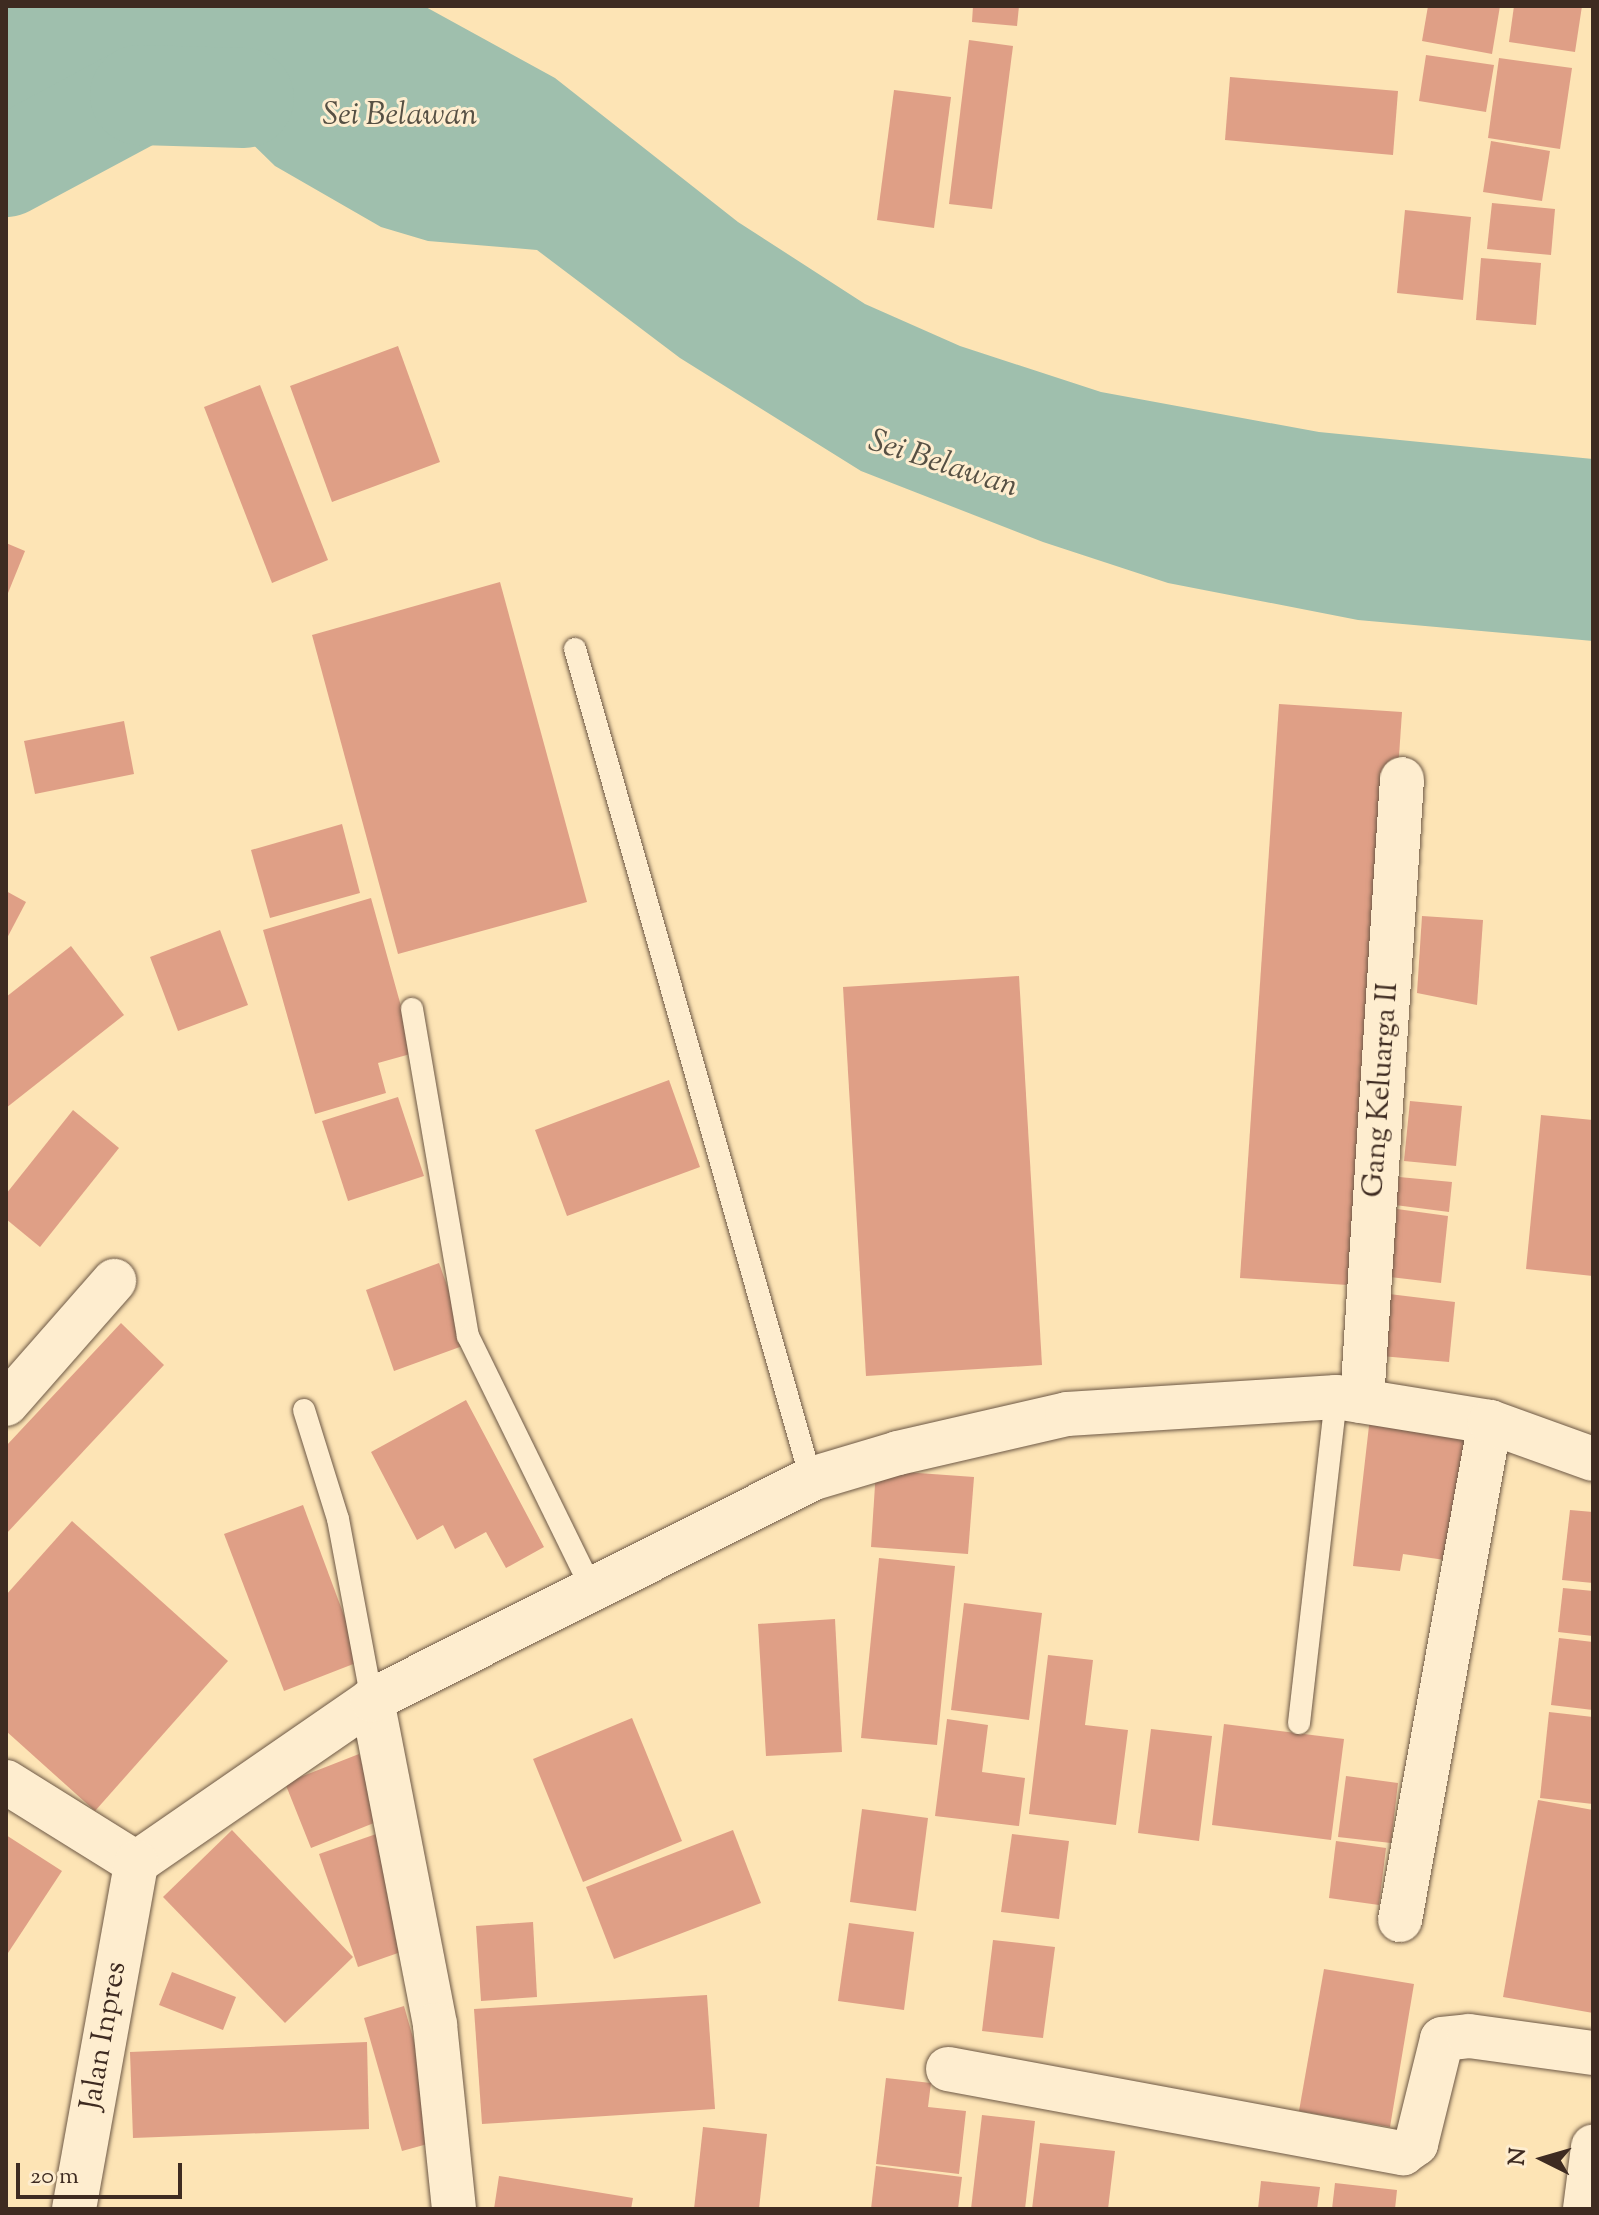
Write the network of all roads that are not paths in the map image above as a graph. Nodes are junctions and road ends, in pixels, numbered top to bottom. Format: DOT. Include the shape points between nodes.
graph roads {
  1 [pos="575,649"];
  2 [pos="1402,779"];
  3 [pos="412,1009"];
  4 [pos="114,1281"];
  5 [pos="1349,1399"];
  6 [pos="6,1404"];
  7 [pos="304,1410"];
  8 [pos="1490,1422"];
  9 [pos="1593,1459"];
  10 [pos="811,1479"];
  11 [pos="592,1589"];
  12 [pos="372,1700"];
  13 [pos="1299,1723"];
  14 [pos="6,1782"];
  15 [pos="136,1863"];
  16 [pos="1400,1920"];
  17 [pos="1593,2053"];
  18 [pos="948,2069"];
  19 [pos="1593,2147"];
  20 [pos="74,2209"];
  21 [pos="454,2209"];
  22 [pos="1585,2209"];
  1 -- 10 [label="lane"];
  2 -- 5 [label="street, Gang Keluarga II"];
  3 -- 11 [label="lane" via="448,1254 468,1336"];
  4 -- 6 [label="street"];
  5 -- 8 [label="street"];
  5 -- 10 [label="street" via="1067,1414"];
  5 -- 13 [label="lane"];
  7 -- 12 [label="lane" via="338,1519"];
  8 -- 9 [label="street"];
  8 -- 16 [label="street"];
  10 -- 11 [label="street"];
  11 -- 12 [label="street"];
  12 -- 15 [label="street"];
  12 -- 21 [label="street" via="435,2025"];
  14 -- 15 [label="street"];
  15 -- 20 [label="street, Jalan Inpres"];
  17 -- 18 [label="street" via="1469,2036 1442,2039 1416,2144 1403,2153"];
  19 -- 22 [label="street"];
}
